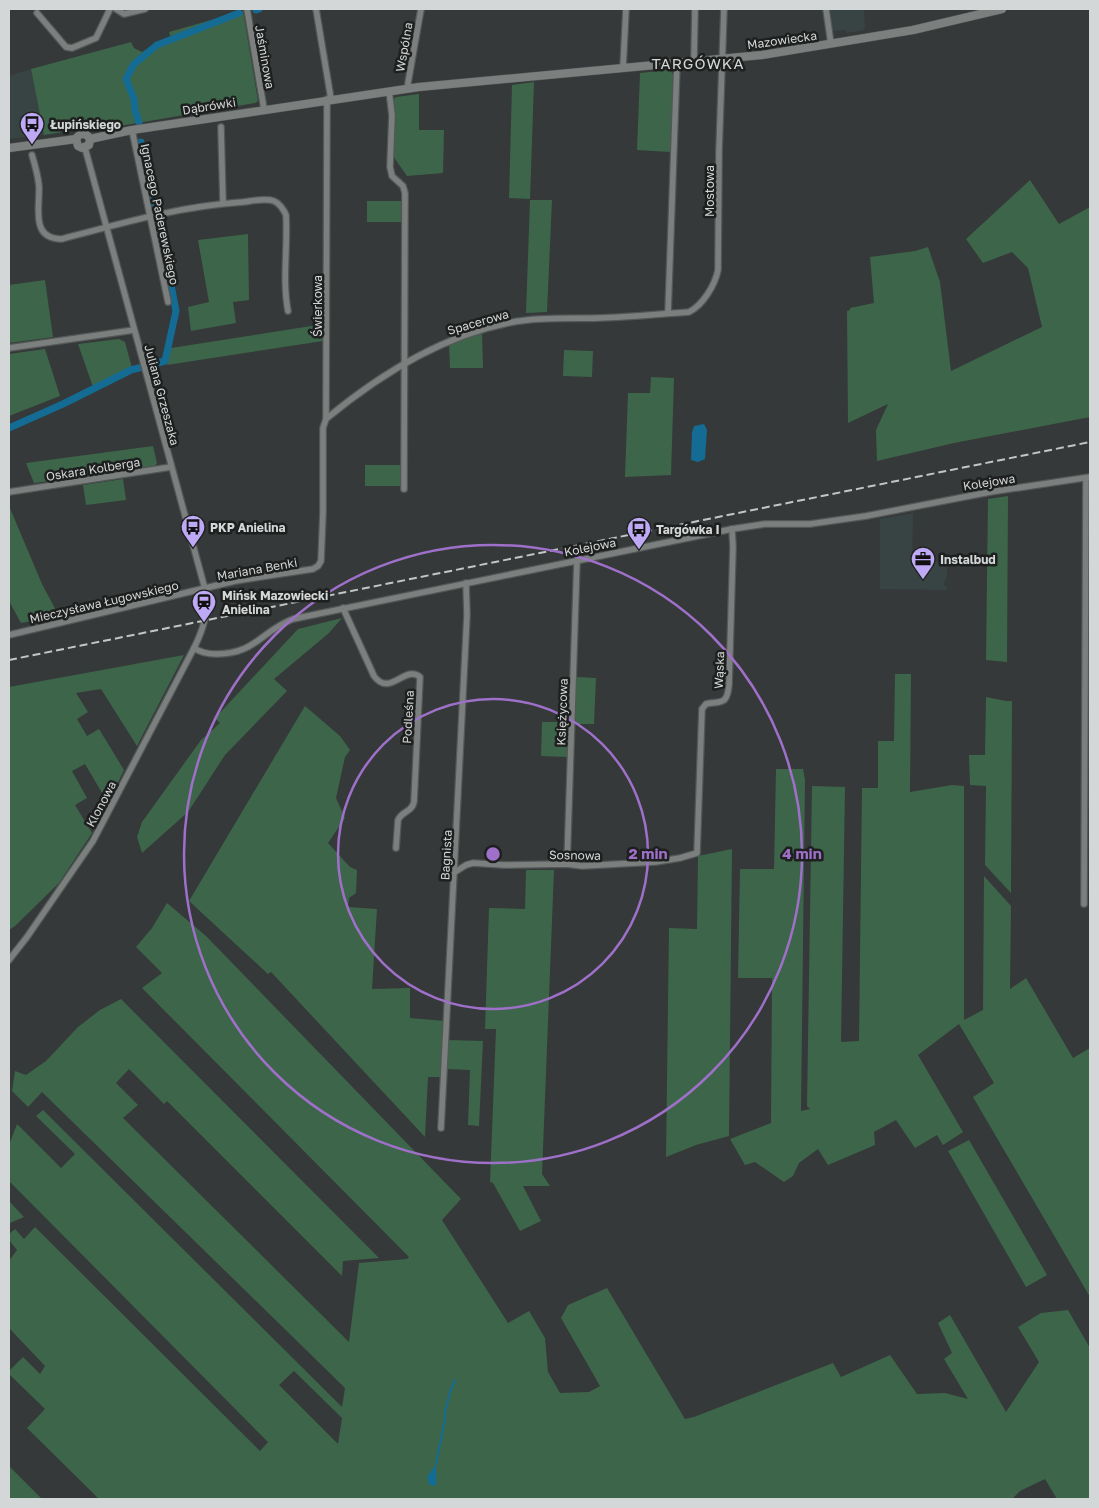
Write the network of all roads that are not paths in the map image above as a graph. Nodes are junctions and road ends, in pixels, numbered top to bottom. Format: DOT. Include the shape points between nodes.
graph roads {
  1 [pos="110,9"];
  2 [pos="116,9"];
  3 [pos="145,9"];
  4 [pos="247,9"];
  5 [pos="316,9"];
  6 [pos="421,9"];
  7 [pos="626,9"];
  8 [pos="695,9"];
  9 [pos="724,9"];
  10 [pos="826,9"];
  11 [pos="1002,9"];
  12 [pos="37,13"];
  13 [pos="830,44"];
  14 [pos="723,59"];
  15 [pos="694,61"];
  16 [pos="677,63"];
  17 [pos="622,68"];
  18 [pos="411,88"];
  19 [pos="389,91"];
  20 [pos="329,99"];
  21 [pos="264,109"];
  22 [pos="221,127"];
  23 [pos="132,130"];
  24 [pos="76,139"];
  25 [pos="90,139"];
  26 [pos="9,148"];
  27 [pos="85,148"];
  28 [pos="32,155"];
  29 [pos="223,203"];
  30 [pos="150,215"];
  31 [pos="106,228"];
  32 [pos="168,302"];
  33 [pos="288,311"];
  34 [pos="689,312"];
  35 [pos="668,313"];
  36 [pos="134,330"];
  37 [pos="9,348"];
  38 [pos="405,363"];
  39 [pos="326,419"];
  40 [pos="172,467"];
  41 [pos="1088,477"];
  42 [pos="404,488"];
  43 [pos="9,492"];
  44 [pos="323,512"];
  45 [pos="732,529"];
  46 [pos="577,560"];
  47 [pos="466,583"];
  48 [pos="204,589"];
  49 [pos="343,608"];
  50 [pos="9,635"];
  51 [pos="194,648"];
  52 [pos="396,848"];
  53 [pos="697,853"];
  54 [pos="567,864"];
  55 [pos="455,872"];
  56 [pos="1084,904"];
  57 [pos="9,960"];
  58 [pos="441,1128"];
  1 -- 12 [label="street" via="94,41 72,48 66,47"];
  2 -- 3 [label="street" via="124,14"];
  4 -- 21 [label="street, Jaśminowa"];
  5 -- 20 [label="street"];
  6 -- 18 [label="street, Wspólna" via="408,83"];
  7 -- 17 [label="street"];
  8 -- 15 [label="street"];
  9 -- 14 [label="street, Mostowa"];
  10 -- 13 [label="street"];
  11 -- 13 [label="street, Mazowiecka" via="937,25"];
  13 -- 14 [label="street, Mazowiecka"];
  14 -- 15 [label="street, Mazowiecka"];
  14 -- 34 [label="street, Mostowa" via="718,270 701,303"];
  15 -- 16 [label="street, Mazowiecka"];
  16 -- 17 [label="street, Mazowiecka"];
  16 -- 35 [label="street"];
  17 -- 18 [label="street, Mazowiecka"];
  18 -- 19 [label="street, Dąbrówki"];
  19 -- 20 [label="street, Dąbrówki"];
  19 -- 38 [label="street" via="392,115 390,167 392,176 403,186 405,193"];
  20 -- 21 [label="street, Dąbrówki"];
  20 -- 39 [label="street, Świerkowa"];
  21 -- 23 [label="street, Dąbrówki"];
  22 -- 29 [label="street"];
  23 -- 25 [label="street, Dąbrówki"];
  23 -- 30 [label="street, Ignacego Paderewskiego"];
  24 -- 25 [label="street" via="84,134"];
  24 -- 26 [label="street"];
  24 -- 27 [label="street" via="78,146"];
  25 -- 27 [label="street"];
  27 -- 31 [label="street, Juliana Grzeszaka"];
  28 -- 31 [label="street" via="39,187 39,224 45,233 62,239"];
  29 -- 30 [label="street"];
  29 -- 33 [label="street" via="273,201 284,211 284,294"];
  30 -- 31 [label="street"];
  30 -- 32 [label="street, Ignacego Paderewskiego"];
  31 -- 36 [label="street, Juliana Grzeszaka"];
  34 -- 35 [label="street, Spacerowa"];
  35 -- 38 [label="street, Spacerowa" via="510,322 453,338"];
  36 -- 37 [label="street"];
  36 -- 40 [label="street, Juliana Grzeszaka"];
  38 -- 39 [label="street, Spacerowa"];
  38 -- 42 [label="street"];
  39 -- 44 [label="street, Świerkowa" via="323,428"];
  40 -- 43 [label="street, Oskara Kolberga"];
  40 -- 48 [label="street, Juliana Grzeszaka"];
  41 -- 45 [label="street, Kolejowa" via="866,516 810,524 764,524"];
  41 -- 56 [label="street"];
  44 -- 48 [label="street, Mariana Benki" via="320,561 316,568"];
  45 -- 46 [label="street, Kolejowa"];
  45 -- 53 [label="street, Wąska" via="729,685 724,701 706,704 702,709"];
  46 -- 47 [label="street, Kolejowa"];
  46 -- 54 [label="street, Księżycowa"];
  47 -- 49 [label="street, Kolejowa"];
  47 -- 55 [label="street, Bagnista"];
  48 -- 50 [label="street, Mieczysława Ługowskiego"];
  48 -- 51 [label="street, Juliana Grzeszaka" via="205,623"];
  49 -- 51 [label="street, Kolejowa" via="285,622 241,650 213,654"];
  49 -- 52 [label="street, Podleśna" via="374,676 382,684 411,674 420,677 414,802 398,820"];
  51 -- 57 [label="street, Klonowa" via="93,841"];
  53 -- 54 [label="street, Sosnowa" via="655,862"];
  54 -- 55 [label="street, Sosnowa" via="473,862"];
  55 -- 58 [label="street, Bagnista"];
}
